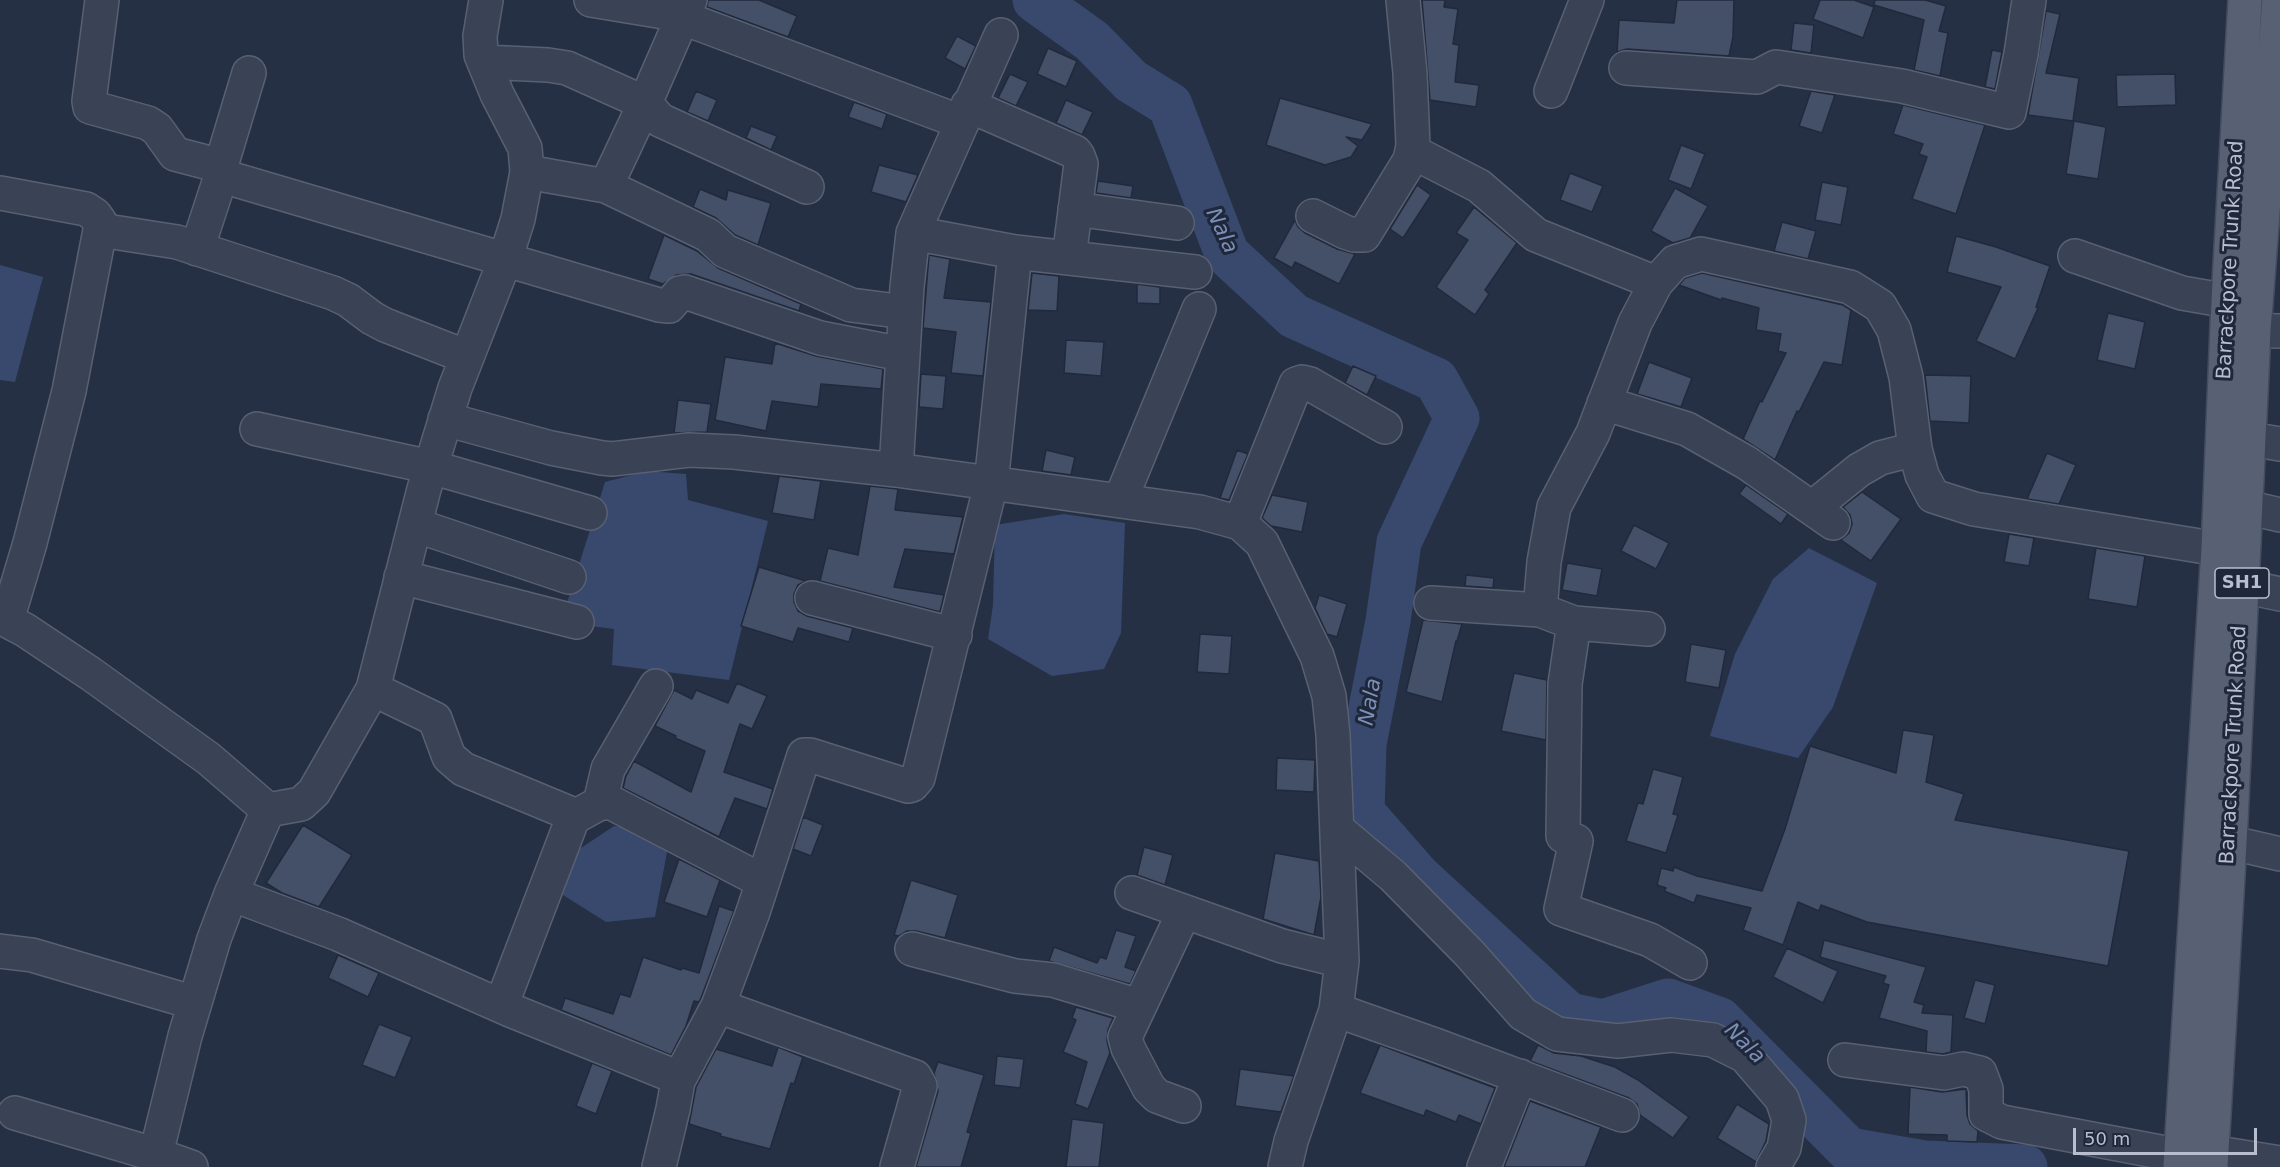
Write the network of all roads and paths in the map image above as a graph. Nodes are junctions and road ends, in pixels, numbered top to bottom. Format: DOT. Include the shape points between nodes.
graph roads {
  1 [pos="102,0"];
  2 [pos="486,0"];
  3 [pos="591,0"];
  4 [pos="1403,0"];
  5 [pos="1587,0"];
  6 [pos="2029,0"];
  7 [pos="2245,0"];
  8 [pos="2279,0"];
  9 [pos="686,9"];
  10 [pos="1001,35"];
  11 [pos="484,62"];
  12 [pos="1626,69"];
  13 [pos="249,73"];
  14 [pos="1551,91"];
  15 [pos="645,103"];
  16 [pos="964,114"];
  17 [pos="1413,153"];
  18 [pos="527,172"];
  19 [pos="222,173"];
  20 [pos="606,186"];
  21 [pos="807,187"];
  22 [pos="0,193"];
  23 [pos="1075,209"];
  24 [pos="1313,216"];
  25 [pos="1177,224"];
  26 [pos="100,230"];
  27 [pos="913,233"];
  28 [pos="197,249"];
  29 [pos="1015,252"];
  30 [pos="2075,256"];
  31 [pos="1069,258"];
  32 [pos="505,260"];
  33 [pos="1195,272"];
  34 [pos="1656,283"];
  35 [pos="1199,309"];
  36 [pos="905,312"];
  37 [pos="2247,323"];
  38 [pos="903,354"];
  39 [pos="466,357"];
  40 [pos="1604,403"];
  41 [pos="445,419"];
  42 [pos="1385,427"];
  43 [pos="257,429"];
  44 [pos="2264,442"];
  45 [pos="1915,448"];
  46 [pos="431,467"];
  47 [pos="896,470"];
  48 [pos="991,484"];
  49 [pos="1120,501"];
  50 [pos="2246,507"];
  51 [pos="590,513"];
  52 [pos="2280,515"];
  53 [pos="1240,523"];
  54 [pos="415,525"];
  55 [pos="2218,549"];
  56 [pos="402,577"];
  57 [pos="569,577"];
  58 [pos="2242,586"];
  59 [pos="2280,594"];
  60 [pos="812,598"];
  61 [pos="1431,603"];
  62 [pos="1540,610"];
  63 [pos="3,618"];
  64 [pos="577,622"];
  65 [pos="1574,623"];
  66 [pos="1648,629"];
  67 [pos="955,635"];
  68 [pos="656,686"];
  69 [pos="373,689"];
  70 [pos="587,809"];
  71 [pos="268,810"];
  72 [pos="1337,829"];
  73 [pos="2215,839"];
  74 [pos="2280,854"];
  75 [pos="762,881"];
  76 [pos="1132,893"];
  77 [pos="231,894"];
  78 [pos="1184,912"];
  79 [pos="912,949"];
  80 [pos="0,951"];
  81 [pos="1342,961"];
  82 [pos="1690,963"];
  83 [pos="195,1003"];
  84 [pos="501,1006"];
  85 [pos="718,1006"];
  86 [pos="1139,1006"];
  87 [pos="1336,1010"];
  88 [pos="1845,1060"];
  89 [pos="1520,1076"];
  90 [pos="678,1081"];
  91 [pos="1184,1106"];
  92 [pos="15,1113"];
  93 [pos="1622,1115"];
  94 [pos="2196,1160"];
  95 [pos="156,1161"];
  96 [pos="2280,1163"];
  97 [pos="191,1167"];
  98 [pos="659,1167"];
  99 [pos="897,1167"];
  100 [pos="1285,1167"];
  101 [pos="1484,1167"];
  102 [pos="1773,1167"];
  1 -- 19 [label="street" via="90,107 148,123 175,154"];
  2 -- 11 [label="street" via="480,36"];
  3 -- 9 [label="street" via="662,11"];
  4 -- 17 [label="street"];
  5 -- 14 [label="street"];
  6 -- 12 [label="street" via="2009,112 1902,86 1776,67 1757,77"];
  7 -- 37 [label="main road, Barrackpore Trunk Road / SH1"];
  8 -- 37 [label="main road, Barrackpore Trunk Road / SH1"];
  9 -- 15 [label="street"];
  9 -- 16 [label="street"];
  10 -- 16 [label="street"];
  11 -- 15 [label="street" via="558,66"];
  11 -- 18 [label="street" via="525,148"];
  13 -- 19 [label="street"];
  15 -- 20 [label="street"];
  15 -- 21 [label="street" via="660,120"];
  16 -- 23 [label="street" via="1076,152 1081,164"];
  16 -- 27 [label="street"];
  17 -- 24 [label="street" via="1365,235 1345,232"];
  17 -- 34 [label="street" via="1479,186 1536,234"];
  18 -- 20 [label="street"];
  18 -- 32 [label="street"];
  19 -- 28 [label="street"];
  19 -- 32 [label="street"];
  20 -- 36 [label="street" via="708,235 725,251 851,305"];
  22 -- 26 [label="street" via="86,209 100,222"];
  23 -- 25 [label="street"];
  23 -- 31 [label="street"];
  26 -- 28 [label="street" via="164,239"];
  26 -- 63 [label="street" via="69,391 30,543"];
  27 -- 29 [label="street"];
  27 -- 36 [label="street"];
  28 -- 39 [label="street" via="340,296 372,318"];
  29 -- 31 [label="street"];
  29 -- 48 [label="street"];
  30 -- 37 [label="street" via="2182,292"];
  31 -- 33 [label="street"];
  32 -- 38 [label="street" via="665,307 682,292 696,294 820,338"];
  32 -- 39 [label="street"];
  34 -- 40 [label="street" via="1635,322"];
  34 -- 45 [label="street" via="1675,262 1701,254 1850,287 1880,306 1894,330 1906,377"];
  35 -- 49 [label="street"];
  36 -- 38 [label="street"];
  37 -- 44 [label="main road, Barrackpore Trunk Road / SH1"];
  37 -- 55 [label="main road, Barrackpore Trunk Road / SH1"];
  38 -- 47 [label="street"];
  39 -- 41 [label="street"];
  40 -- 45 [label="street" via="1687,429 1747,463 1822,516 1859,470 1880,458"];
  40 -- 62 [label="street" via="1593,433 1554,507"];
  41 -- 46 [label="street"];
  41 -- 47 [label="street" via="602,458 711,450"];
  42 -- 53 [label="street" via="1310,384 1296,384"];
  43 -- 46 [label="street"];
  44 -- 50 [label="main road, Barrackpore Trunk Road / SH1"];
  45 -- 55 [label="street" via="1922,475 1934,496 1974,508"];
  46 -- 51 [label="street"];
  46 -- 54 [label="street"];
  47 -- 48 [label="street"];
  48 -- 49 [label="street"];
  48 -- 67 [label="street"];
  49 -- 53 [label="street" via="1200,512"];
  50 -- 52 [label="street"];
  50 -- 58 [label="main road, Barrackpore Trunk Road / SH1"];
  53 -- 72 [label="street" via="1262,543 1317,656 1329,696"];
  54 -- 56 [label="street"];
  54 -- 57 [label="street"];
  55 -- 73 [label="main road, Barrackpore Trunk Road / SH1"];
  56 -- 64 [label="street"];
  56 -- 69 [label="street"];
  58 -- 59 [label="street"];
  58 -- 73 [label="main road, Barrackpore Trunk Road / SH1"];
  60 -- 67 [label="street"];
  61 -- 62 [label="street"];
  62 -- 65 [label="street"];
  63 -- 71 [label="street" via="91,674 209,759"];
  65 -- 66 [label="street"];
  65 -- 82 [label="street" via="1565,684 1563,836 1576,841 1561,909 1650,940"];
  67 -- 75 [label="street" via="915,782 908,786 804,754"];
  68 -- 70 [label="street"];
  69 -- 70 [label="street" via="435,719 448,757 455,764"];
  69 -- 71 [label="street" via="315,792 301,804"];
  70 -- 75 [label="street" via="612,803 622,807"];
  70 -- 84 [label="street"];
  71 -- 77 [label="street"];
  72 -- 81 [label="street"];
  72 -- 102 [label="street" via="1393,876 1523,1014 1557,1034 1618,1041 1671,1035 1713,1040 1745,1056 1782,1099 1789,1120 1784,1148"];
  73 -- 74 [label="street"];
  73 -- 94 [label="main road, Barrackpore Trunk Road / SH1"];
  75 -- 85 [label="street"];
  76 -- 78 [label="street"];
  77 -- 83 [label="street"];
  77 -- 84 [label="street" via="338,934"];
  78 -- 81 [label="street" via="1282,946"];
  78 -- 86 [label="street"];
  79 -- 86 [label="street" via="1015,976 1064,983"];
  80 -- 83 [label="street" via="32,955"];
  81 -- 87 [label="street"];
  83 -- 95 [label="street"];
  84 -- 90 [label="street"];
  85 -- 90 [label="street"];
  85 -- 99 [label="street" via="915,1077 920,1086"];
  86 -- 91 [label="street" via="1125,1036 1128,1048 1149,1088 1157,1096"];
  87 -- 89 [label="street"];
  87 -- 100 [label="street"];
  88 -- 94 [label="street" via="1944,1073 1980,1073 1986,1089 1986,1114 2002,1122"];
  89 -- 93 [label="street"];
  89 -- 101 [label="street"];
  90 -- 98 [label="street"];
  92 -- 95 [label="street"];
  94 -- 96 [label="street"];
  95 -- 97 [label="street"];
}
